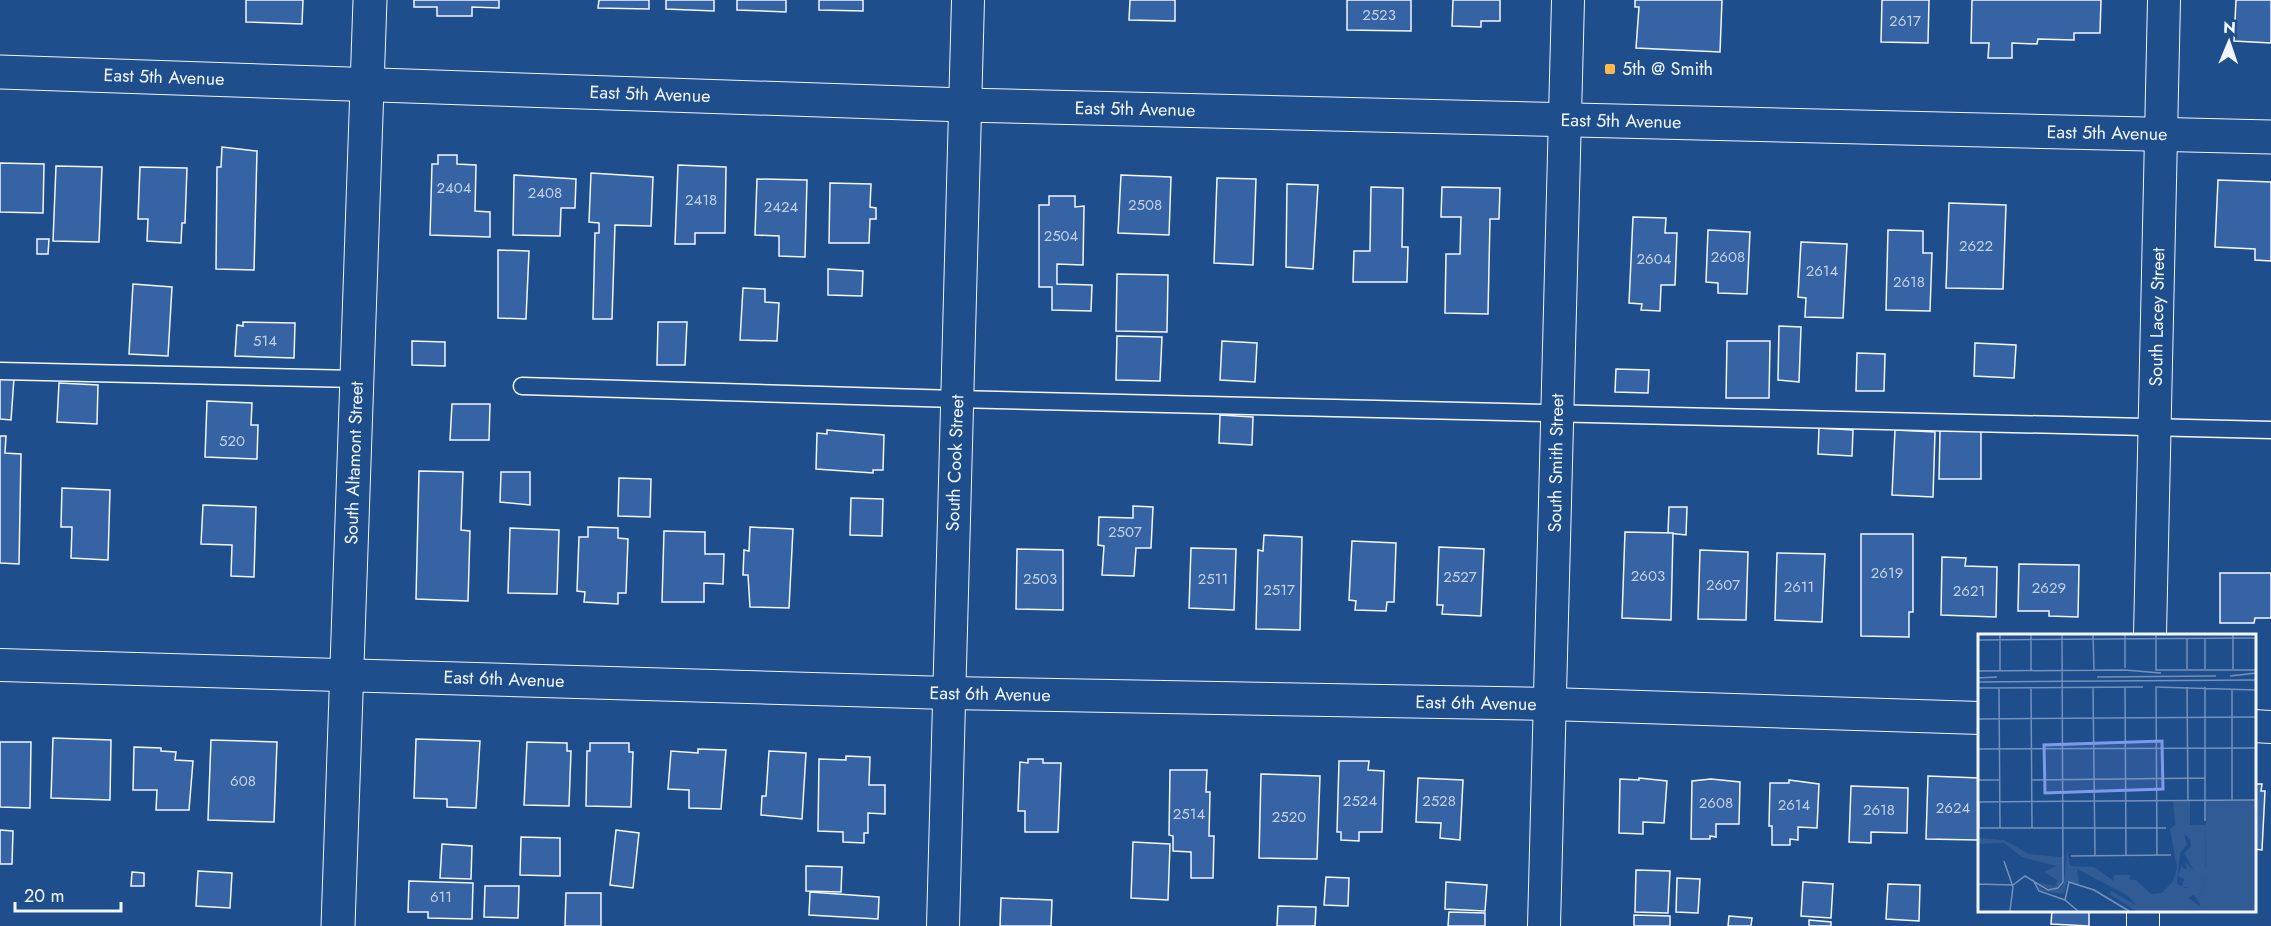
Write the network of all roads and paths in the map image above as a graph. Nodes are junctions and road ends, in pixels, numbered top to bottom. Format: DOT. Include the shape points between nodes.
graph roads {
  1 [pos="370,0"];
  2 [pos="968,0"];
  3 [pos="1568,0"];
  4 [pos="2164,0"];
  5 [pos="0,72"];
  6 [pos="368,84"];
  7 [pos="964,105"];
  8 [pos="1564,119"];
  9 [pos="2161,135"];
  10 [pos="2271,137"];
  11 [pos="0,371"];
  12 [pos="357,380"];
  13 [pos="522,386"];
  14 [pos="956,399"];
  15 [pos="1557,411"];
  16 [pos="2155,426"];
  17 [pos="2271,430"];
  18 [pos="2150,634"];
  19 [pos="0,665"];
  20 [pos="347,674"];
  21 [pos="948,693"];
  22 [pos="1550,704"];
  23 [pos="1978,718"];
  24 [pos="2256,726"];
  25 [pos="2271,727"];
  26 [pos="338,926"];
  27 [pos="943,926"];
  28 [pos="1544,926"];
  1 -- 6 [label="street, South Altamont Street"];
  2 -- 7 [label="street, South Cook Street"];
  3 -- 8 [label="street, South Smith Street"];
  4 -- 9 [label="street, South Lacey Street"];
  5 -- 6 [label="street, East 5th Avenue"];
  6 -- 7 [label="street, East 5th Avenue"];
  6 -- 12 [label="street, South Altamont Street"];
  7 -- 8 [label="street, East 5th Avenue"];
  7 -- 14 [label="street, South Cook Street"];
  8 -- 9 [label="street, East 5th Avenue"];
  8 -- 15 [label="street, South Smith Street"];
  9 -- 10 [label="street, East 5th Avenue"];
  9 -- 16 [label="street, South Lacey Street"];
  11 -- 12 [label="lane"];
  12 -- 20 [label="street, South Altamont Street"];
  13 -- 14 [label="lane"];
  14 -- 15 [label="lane"];
  14 -- 21 [label="street, South Cook Street"];
  15 -- 16 [label="lane"];
  15 -- 22 [label="street, South Smith Street"];
  16 -- 17 [label="lane"];
  16 -- 18 [label="street, South Lacey Street"];
  19 -- 20 [label="street, East 6th Avenue"];
  20 -- 21 [label="street, East 6th Avenue"];
  20 -- 26 [label="street, South Altamont Street"];
  21 -- 22 [label="street, East 6th Avenue"];
  21 -- 27 [label="street, South Cook Street"];
  22 -- 23 [label="street, East 6th Avenue"];
  22 -- 28 [label="street, South Smith Street"];
  24 -- 25 [label="street"];
}
